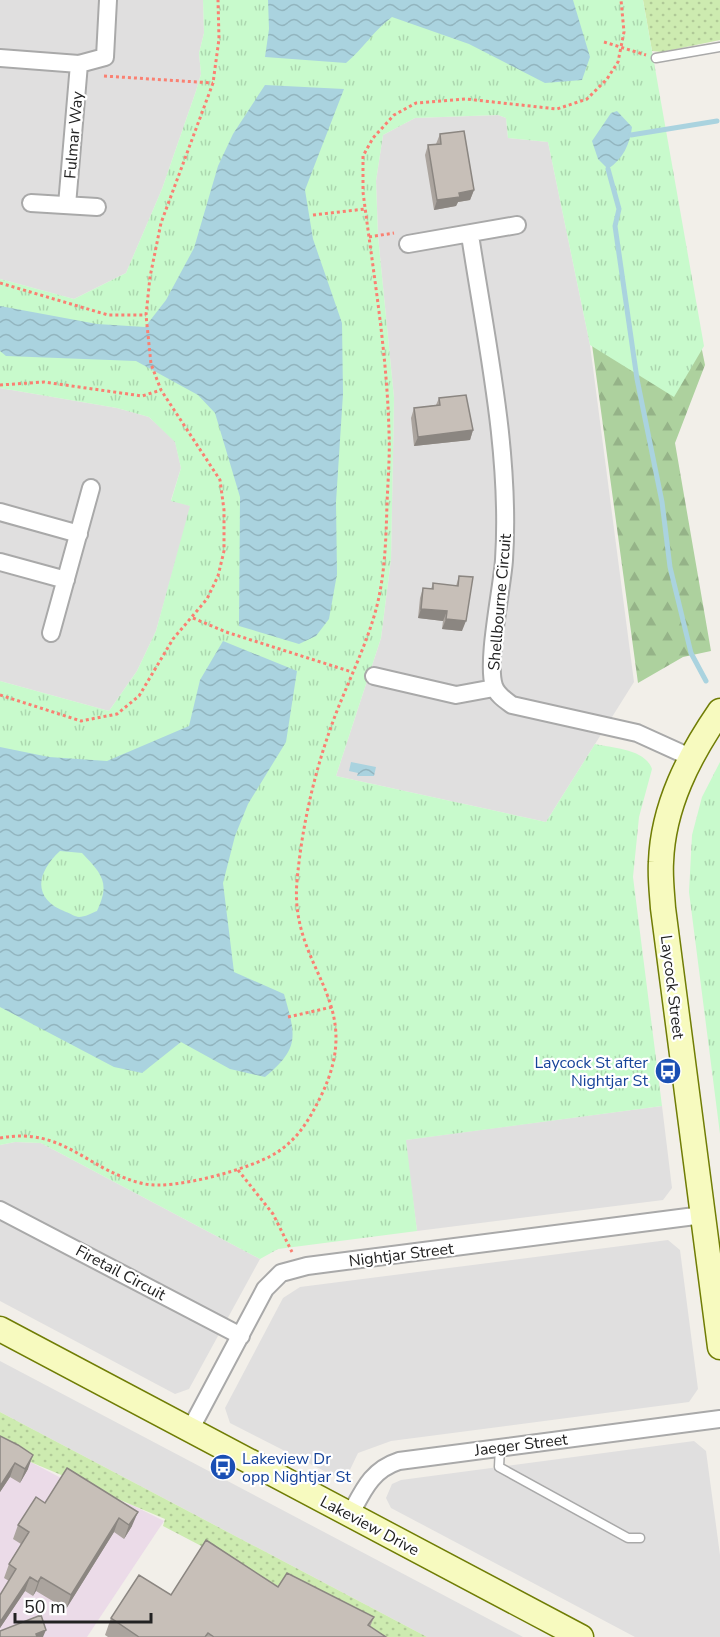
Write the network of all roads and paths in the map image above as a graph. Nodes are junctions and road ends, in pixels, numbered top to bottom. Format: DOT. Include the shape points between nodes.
graph roads {
  1 [pos="108,0"];
  2 [pos="218,0"];
  3 [pos="621,0"];
  4 [pos="604,42"];
  5 [pos="621,47"];
  6 [pos="720,48"];
  7 [pos="0,58"];
  8 [pos="656,58"];
  9 [pos="79,64"];
  10 [pos="101,76"];
  11 [pos="213,83"];
  12 [pos="31,203"];
  13 [pos="67,205"];
  14 [pos="97,207"];
  15 [pos="365,209"];
  16 [pos="313,214"];
  17 [pos="517,225"];
  18 [pos="470,235"];
  19 [pos="408,244"];
  20 [pos="0,283"];
  21 [pos="146,315"];
  22 [pos="0,385"];
  23 [pos="161,390"];
  24 [pos="91,488"];
  25 [pos="0,512"];
  26 [pos="78,534"];
  27 [pos="0,562"];
  28 [pos="66,580"];
  29 [pos="193,618"];
  30 [pos="51,633"];
  31 [pos="352,672"];
  32 [pos="374,676"];
  33 [pos="494,688"];
  34 [pos="0,695"];
  35 [pos="720,711"];
  36 [pos="690,757"];
  37 [pos="332,1007"];
  38 [pos="288,1017"];
  39 [pos="0,1138"];
  40 [pos="238,1170"];
  41 [pos="0,1210"];
  42 [pos="703,1215"];
  43 [pos="292,1252"];
  44 [pos="0,1329"];
  45 [pos="241,1336"];
  46 [pos="720,1347"];
  47 [pos="720,1419"];
  48 [pos="190,1430"];
  49 [pos="500,1446"];
  50 [pos="350,1515"];
  51 [pos="640,1538"];
  52 [pos="581,1637"];
  1 -- 9 [label="street" via="105,57"];
  2 -- 11 [label="path" via="219,39"];
  3 -- 5 [label="path"];
  4 -- 5 [label="path"];
  5 -- 8 [label="path"];
  5 -- 15 [label="path" via="618,62 607,79 587,99 557,109 466,99 416,103 394,115 363,156"];
  6 -- 8 [label="lane"];
  7 -- 9 [label="street"];
  9 -- 13 [label="street, Fulmar Way"];
  10 -- 11 [label="path"];
  11 -- 21 [label="path" via="161,223"];
  12 -- 13 [label="street"];
  13 -- 14 [label="street"];
  15 -- 16 [label="path"];
  15 -- 31 [label="path" via="383,364 388,454 385,556 375,613"];
  17 -- 18 [label="street"];
  18 -- 19 [label="street"];
  18 -- 33 [label="street, Shellbourne Circuit" via="495,405 506,534 491,672"];
  20 -- 21 [label="path" via="108,315"];
  21 -- 23 [label="path" via="151,364"];
  22 -- 23 [label="path" via="45,382 142,396"];
  23 -- 29 [label="path" via="220,480 224,551 211,590"];
  24 -- 26 [label="street"];
  25 -- 26 [label="street"];
  26 -- 28 [label="street"];
  27 -- 28 [label="street"];
  28 -- 30 [label="street"];
  29 -- 31 [label="path"];
  29 -- 34 [label="path" via="173,639 139,696 117,714 81,721"];
  31 -- 37 [label="path" via="315,777 295,904 299,929"];
  32 -- 33 [label="street" via="456,695"];
  33 -- 36 [label="street, Shellbourne Circuit" via="512,705 637,733"];
  35 -- 36 [label="street, Laycock Street"];
  36 -- 42 [label="street, Laycock Street" via="668,816 661,861 663,908"];
  37 -- 38 [label="path"];
  37 -- 40 [label="path" via="337,1043 333,1065 310,1118 290,1143"];
  39 -- 40 [label="path" via="22,1134 52,1139 104,1168 146,1185 187,1182"];
  40 -- 43 [label="path" via="273,1214"];
  41 -- 45 [label="street, Firetail Circuit"];
  42 -- 45 [label="street, Nightjar Street" via="292,1269 281,1273 265,1289"];
  42 -- 46 [label="street, Laycock Street"];
  44 -- 48 [label="street, Lakeview Drive"];
  45 -- 48 [label="street, Nightjar Street"];
  47 -- 49 [label="street, Jaeger Street"];
  48 -- 50 [label="street, Lakeview Drive"];
  49 -- 50 [label="street, Jaeger Street" via="384,1465 368,1482"];
  49 -- 51 [label="lane" via="499,1467 628,1538"];
  50 -- 52 [label="street, Lakeview Drive"];
}
